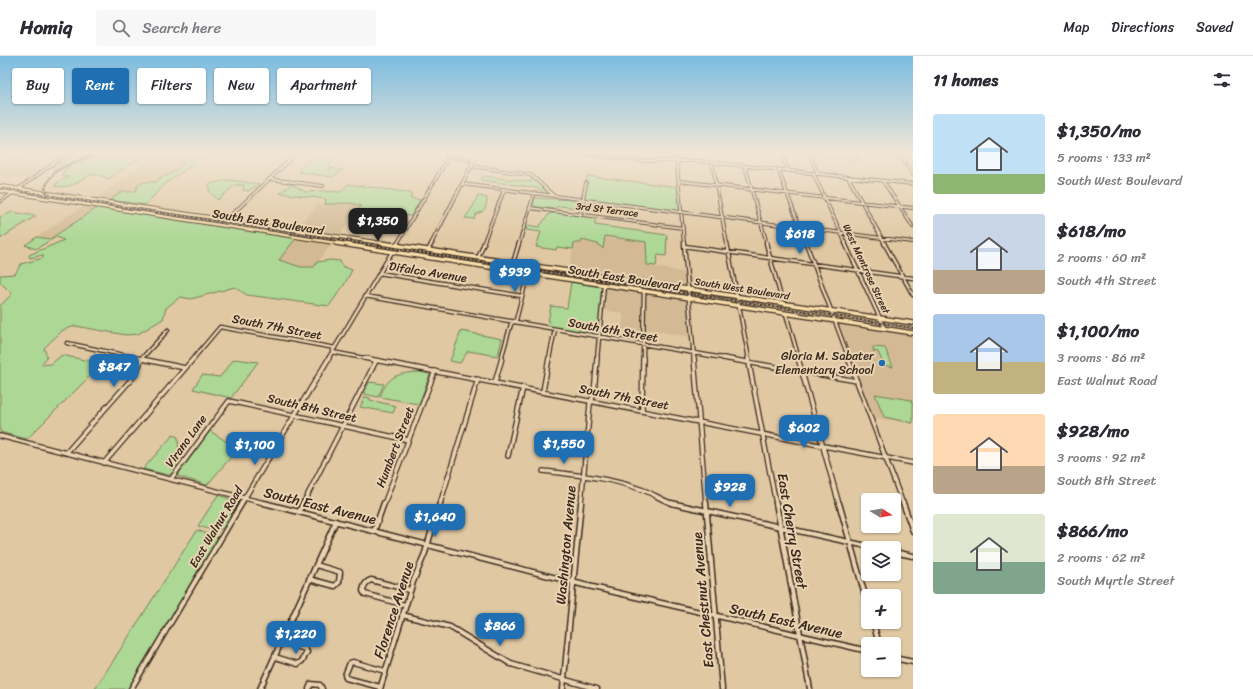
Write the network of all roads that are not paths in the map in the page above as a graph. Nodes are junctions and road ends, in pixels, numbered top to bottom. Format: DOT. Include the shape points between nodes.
graph roads {
  1 [pos="27,183"];
  2 [pos="266,183"];
  3 [pos="297,183"];
  4 [pos="432,183"];
  5 [pos="539,183"];
  6 [pos="586,183"];
  7 [pos="679,183"];
  8 [pos="694,183"];
  9 [pos="750,183"];
  10 [pos="783,183"];
  11 [pos="817,183"];
  12 [pos="851,183"];
  13 [pos="884,183"];
  14 [pos="898,183"];
  15 [pos="462,184"];
  16 [pos="913,184"];
  17 [pos="717,185"];
  18 [pos="0,186"];
  19 [pos="323,186"];
  20 [pos="19,188"];
  21 [pos="504,190"];
  22 [pos="752,190"];
  23 [pos="0,191"];
  24 [pos="14,192"];
  25 [pos="534,194"];
  26 [pos="788,194"];
  27 [pos="554,196"];
  28 [pos="824,198"];
  29 [pos="583,200"];
  30 [pos="0,202"];
  31 [pos="862,202"];
  32 [pos="900,207"];
  33 [pos="530,208"];
  34 [pos="913,208"];
  35 [pos="682,213"];
  36 [pos="580,215"];
  37 [pos="723,218"];
  38 [pos="226,220"];
  39 [pos="761,223"];
  40 [pos="913,227"];
  41 [pos="683,228"];
  42 [pos="800,228"];
  43 [pos="840,233"];
  44 [pos="882,238"];
  45 [pos="366,241"];
  46 [pos="913,242"];
  47 [pos="396,246"];
  48 [pos="684,246"];
  49 [pos="362,247"];
  50 [pos="428,250"];
  51 [pos="392,252"];
  52 [pos="729,253"];
  53 [pos="478,258"];
  54 [pos="771,258"];
  55 [pos="513,263"];
  56 [pos="814,264"];
  57 [pos="858,270"];
  58 [pos="379,273"];
  59 [pos="528,273"];
  60 [pos="903,276"];
  61 [pos="913,278"];
  62 [pos="604,285"];
  63 [pos="688,289"];
  64 [pos="644,291"];
  65 [pos="913,294"];
  66 [pos="365,296"];
  67 [pos="522,296"];
  68 [pos="688,296"];
  69 [pos="737,297"];
  70 [pos="783,304"];
  71 [pos="739,306"];
  72 [pos="831,311"];
  73 [pos="786,314"];
  74 [pos="880,318"];
  75 [pos="835,321"];
  76 [pos="513,322"];
  77 [pos="913,323"];
  78 [pos="555,329"];
  79 [pos="885,329"];
  80 [pos="168,330"];
  81 [pos="913,333"];
  82 [pos="599,337"];
  83 [pos="67,343"];
  84 [pos="643,344"];
  85 [pos="334,348"];
  86 [pos="332,352"];
  87 [pos="693,352"];
  88 [pos="141,359"];
  89 [pos="376,361"];
  90 [pos="750,362"];
  91 [pos="185,368"];
  92 [pos="435,371"];
  93 [pos="802,372"];
  94 [pos="478,379"];
  95 [pos="857,381"];
  96 [pos="495,382"];
  97 [pos="523,387"];
  98 [pos="543,391"];
  99 [pos="592,400"];
  100 [pos="642,410"];
  101 [pos="218,414"];
  102 [pos="294,415"];
  103 [pos="699,421"];
  104 [pos="343,426"];
  105 [pos="763,434"];
  106 [pos="0,436"];
  107 [pos="408,440"];
  108 [pos="823,445"];
  109 [pos="66,453"];
  110 [pos="508,456"];
  111 [pos="885,457"];
  112 [pos="104,462"];
  113 [pos="913,463"];
  114 [pos="543,471"];
  115 [pos="583,476"];
  116 [pos="171,479"];
  117 [pos="245,498"];
  118 [pos="706,510"];
  119 [pos="299,512"];
  120 [pos="336,521"];
  121 [pos="780,527"];
  122 [pos="374,531"];
  123 [pos="913,531"];
  124 [pos="850,542"];
  125 [pos="428,544"];
  126 [pos="861,545"];
  127 [pos="901,553"];
  128 [pos="913,556"];
  129 [pos="316,565"];
  130 [pos="309,579"];
  131 [pos="574,582"];
  132 [pos="863,589"];
  133 [pos="410,590"];
  134 [pos="405,605"];
  135 [pos="402,615"];
  136 [pos="715,616"];
  137 [pos="800,634"];
  138 [pos="282,641"];
  139 [pos="861,649"];
  140 [pos="275,657"];
  141 [pos="901,659"];
  142 [pos="913,662"];
  143 [pos="385,671"];
  144 [pos="564,679"];
  145 [pos="380,688"];
  146 [pos="131,689"];
  147 [pos="260,689"];
  148 [pos="309,689"];
  149 [pos="322,689"];
  150 [pos="563,689"];
  151 [pos="597,689"];
  152 [pos="722,689"];
  153 [pos="810,689"];
  1 -- 20 [label="street"];
  2 -- 38 [label="street"];
  3 -- 19 [label="street"];
  4 -- 47 [label="street"];
  5 -- 27 [label="street"];
  6 -- 29 [label="street"];
  7 -- 35 [label="street, East Chestnut Avenue"];
  8 -- 17 [label="street"];
  9 -- 22 [label="street"];
  10 -- 26 [label="street"];
  11 -- 28 [label="street, West Montrose Street"];
  12 -- 31 [label="street"];
  13 -- 32 [label="street"];
  14 -- 16 [label="street"];
  15 -- 21 [label="street"];
  15 -- 50 [label="street"];
  17 -- 22 [label="street"];
  17 -- 37 [label="street, East Cherry Street"];
  18 -- 20 [label="main road, South West Boulevard"];
  20 -- 24 [label="street"];
  20 -- 38 [label="main road, South West Boulevard"];
  21 -- 25 [label="street"];
  21 -- 53 [label="street"];
  22 -- 26 [label="street"];
  22 -- 39 [label="street"];
  23 -- 24 [label="main road, South East Boulevard"];
  24 -- 30 [label="street"];
  24 -- 49 [label="main road, South East Boulevard"];
  25 -- 27 [label="street"];
  25 -- 33 [label="street"];
  26 -- 28 [label="street"];
  26 -- 42 [label="street"];
  27 -- 29 [label="street"];
  28 -- 31 [label="street"];
  28 -- 43 [label="street, West Montrose Street"];
  29 -- 35 [label="street"];
  29 -- 36 [label="street"];
  31 -- 32 [label="street"];
  31 -- 44 [label="street"];
  32 -- 34 [label="street"];
  32 -- 40 [label="street"];
  33 -- 36 [label="street, 3rd St Terrace"];
  33 -- 55 [label="street"];
  35 -- 37 [label="street"];
  35 -- 41 [label="street, East Chestnut Avenue"];
  36 -- 41 [label="street, 3rd St Terrace"];
  37 -- 39 [label="street"];
  37 -- 52 [label="street, East Cherry Street"];
  38 -- 45 [label="main road, South West Boulevard"];
  39 -- 42 [label="street"];
  39 -- 54 [label="street"];
  41 -- 48 [label="street, East Chestnut Avenue"];
  42 -- 43 [label="street"];
  42 -- 56 [label="street"];
  43 -- 44 [label="street"];
  43 -- 57 [label="street, West Montrose Street"];
  44 -- 46 [label="street"];
  44 -- 60 [label="street"];
  45 -- 47 [label="main road, South West Boulevard"];
  45 -- 49 [label="main road"];
  47 -- 50 [label="main road, South West Boulevard"];
  48 -- 52 [label="street"];
  48 -- 63 [label="street, East Chestnut Avenue"];
  49 -- 51 [label="main road, South East Boulevard"];
  50 -- 53 [label="main road, South West Boulevard"];
  51 -- 58 [label="street, East Walnut Road"];
  51 -- 59 [label="main road, South East Boulevard"];
  52 -- 54 [label="street"];
  52 -- 69 [label="street, East Cherry Street"];
  53 -- 55 [label="main road, South West Boulevard"];
  54 -- 56 [label="street"];
  54 -- 70 [label="street"];
  55 -- 63 [label="main road, South West Boulevard"];
  56 -- 57 [label="street"];
  56 -- 72 [label="street"];
  57 -- 60 [label="street"];
  57 -- 74 [label="street, West Montrose Street"];
  58 -- 66 [label="street, East Walnut Road"];
  58 -- 67 [label="street, Difalco Avenue"];
  59 -- 62 [label="main road, South East Boulevard"];
  59 -- 67 [label="street"];
  60 -- 61 [label="street"];
  60 -- 65 [label="street"];
  62 -- 64 [label="main road, South East Boulevard"];
  62 -- 82 [label="street, Washington Avenue"];
  63 -- 68 [label="street, East Chestnut Avenue"];
  63 -- 69 [label="main road, South West Boulevard"];
  64 -- 68 [label="main road, South East Boulevard"];
  64 -- 84 [label="street"];
  66 -- 76 [label="street, South 6th Street"];
  66 -- 85 [label="street, East Walnut Road"];
  67 -- 76 [label="street" via="516,320"];
  68 -- 71 [label="main road, South East Boulevard"];
  68 -- 87 [label="street, East Chestnut Avenue"];
  69 -- 70 [label="main road, South West Boulevard"];
  69 -- 71 [label="street, East Cherry Street"];
  70 -- 72 [label="main road, South West Boulevard"];
  71 -- 73 [label="main road, South East Boulevard"];
  71 -- 90 [label="street, East Cherry Street"];
  72 -- 74 [label="main road, South West Boulevard"];
  72 -- 75 [label="street"];
  73 -- 75 [label="main road, South East Boulevard"];
  73 -- 93 [label="street"];
  74 -- 77 [label="main road, South West Boulevard"];
  74 -- 79 [label="street, West Montrose Street"];
  75 -- 79 [label="main road, South East Boulevard"];
  75 -- 95 [label="street"];
  76 -- 78 [label="street, South 6th Street"];
  76 -- 96 [label="street"];
  78 -- 82 [label="street, South 6th Street"];
  78 -- 98 [label="street"];
  79 -- 81 [label="main road, South East Boulevard"];
  80 -- 88 [label="street"];
  82 -- 84 [label="street, South 6th Street"];
  82 -- 99 [label="street, Washington Avenue"];
  83 -- 88 [label="street"];
  84 -- 87 [label="street, South 6th Street"];
  84 -- 100 [label="street"];
  85 -- 86 [label="street, East Walnut Road"];
  85 -- 91 [label="street, South 7th Street" via="222,326"];
  86 -- 89 [label="street, South 7th Street"];
  86 -- 102 [label="street, East Walnut Road"];
  87 -- 90 [label="street, South 6th Street"];
  87 -- 103 [label="street, East Chestnut Avenue"];
  88 -- 91 [label="street"];
  88 -- 109 [label="street" via="136,374"];
  89 -- 92 [label="street, South 7th Street"];
  89 -- 104 [label="street"];
  90 -- 93 [label="street, South 6th Street"];
  90 -- 105 [label="street, East Cherry Street"];
  91 -- 112 [label="street"];
  92 -- 94 [label="street, South 7th Street"];
  92 -- 107 [label="street, Humbert Street"];
  93 -- 95 [label="street, South 6th Street"];
  93 -- 108 [label="street"];
  94 -- 96 [label="street, South 7th Street"];
  94 -- 125 [label="street, Florence Avenue"];
  95 -- 111 [label="street"];
  96 -- 97 [label="street, South 7th Street"];
  97 -- 98 [label="street, South 7th Street"];
  97 -- 110 [label="street"];
  98 -- 99 [label="street, South 7th Street"];
  99 -- 100 [label="street, South 7th Street"];
  99 -- 115 [label="street, Washington Avenue"];
  100 -- 103 [label="street, South 7th Street"];
  101 -- 102 [label="street, South 8th Street" via="229,401"];
  101 -- 116 [label="street, Virano Lane"];
  102 -- 104 [label="street, South 8th Street"];
  102 -- 117 [label="street, East Walnut Road"];
  103 -- 105 [label="street, South 7th Street"];
  103 -- 118 [label="street, East Chestnut Avenue"];
  104 -- 107 [label="street, South 8th Street"];
  104 -- 119 [label="street"];
  105 -- 108 [label="street, South 7th Street"];
  105 -- 121 [label="street, East Cherry Street"];
  106 -- 109 [label="street, South East Avenue"];
  107 -- 122 [label="street, Humbert Street"];
  108 -- 111 [label="street, South 7th Street"];
  108 -- 124 [label="street"];
  109 -- 112 [label="street, South East Avenue"];
  111 -- 113 [label="street, South 7th Street"];
  111 -- 123 [label="street"];
  112 -- 116 [label="street, South East Avenue"];
  114 -- 115 [label="street"];
  115 -- 118 [label="street" via="639,489 672,504"];
  115 -- 131 [label="street, Washington Avenue"];
  116 -- 117 [label="street, South East Avenue"];
  117 -- 119 [label="street, South East Avenue"];
  117 -- 146 [label="street, East Walnut Road"];
  118 -- 121 [label="street"];
  118 -- 136 [label="street, East Chestnut Avenue"];
  119 -- 120 [label="street, South East Avenue"];
  120 -- 122 [label="street, South East Avenue"];
  120 -- 129 [label="street"];
  121 -- 124 [label="street"];
  121 -- 137 [label="street, East Cherry Street"];
  122 -- 125 [label="street, South East Avenue"];
  124 -- 126 [label="street"];
  124 -- 132 [label="street"];
  125 -- 131 [label="street, South East Avenue"];
  125 -- 133 [label="street, Florence Avenue"];
  127 -- 128 [label="street"];
  129 -- 130 [label="street"];
  129 -- 130 [label="street" via="340,572 339,582 335,586"];
  130 -- 138 [label="street"];
  131 -- 136 [label="street, South East Avenue"];
  131 -- 144 [label="street, Washington Avenue"];
  133 -- 134 [label="street, Florence Avenue"];
  133 -- 134 [label="street" via="371,580 366,582 364,587 365,594"];
  134 -- 135 [label="street, Florence Avenue"];
  135 -- 143 [label="street, Florence Avenue"];
  135 -- 144 [label="street" via="450,627 506,661"];
  136 -- 137 [label="street, South East Avenue"];
  136 -- 152 [label="street, East Chestnut Avenue"];
  137 -- 139 [label="street, South East Avenue"];
  137 -- 153 [label="street, East Cherry Street"];
  138 -- 140 [label="street"];
  138 -- 140 [label="street" via="307,652 298,664"];
  140 -- 147 [label="street"];
  141 -- 142 [label="street"];
  143 -- 145 [label="street, Florence Avenue"];
  143 -- 145 [label="street" via="353,662 345,675 346,678"];
  144 -- 150 [label="street, Washington Avenue"];
  144 -- 151 [label="street"];
  148 -- 149 [label="street" via="311,684 315,684 320,685"];
}
